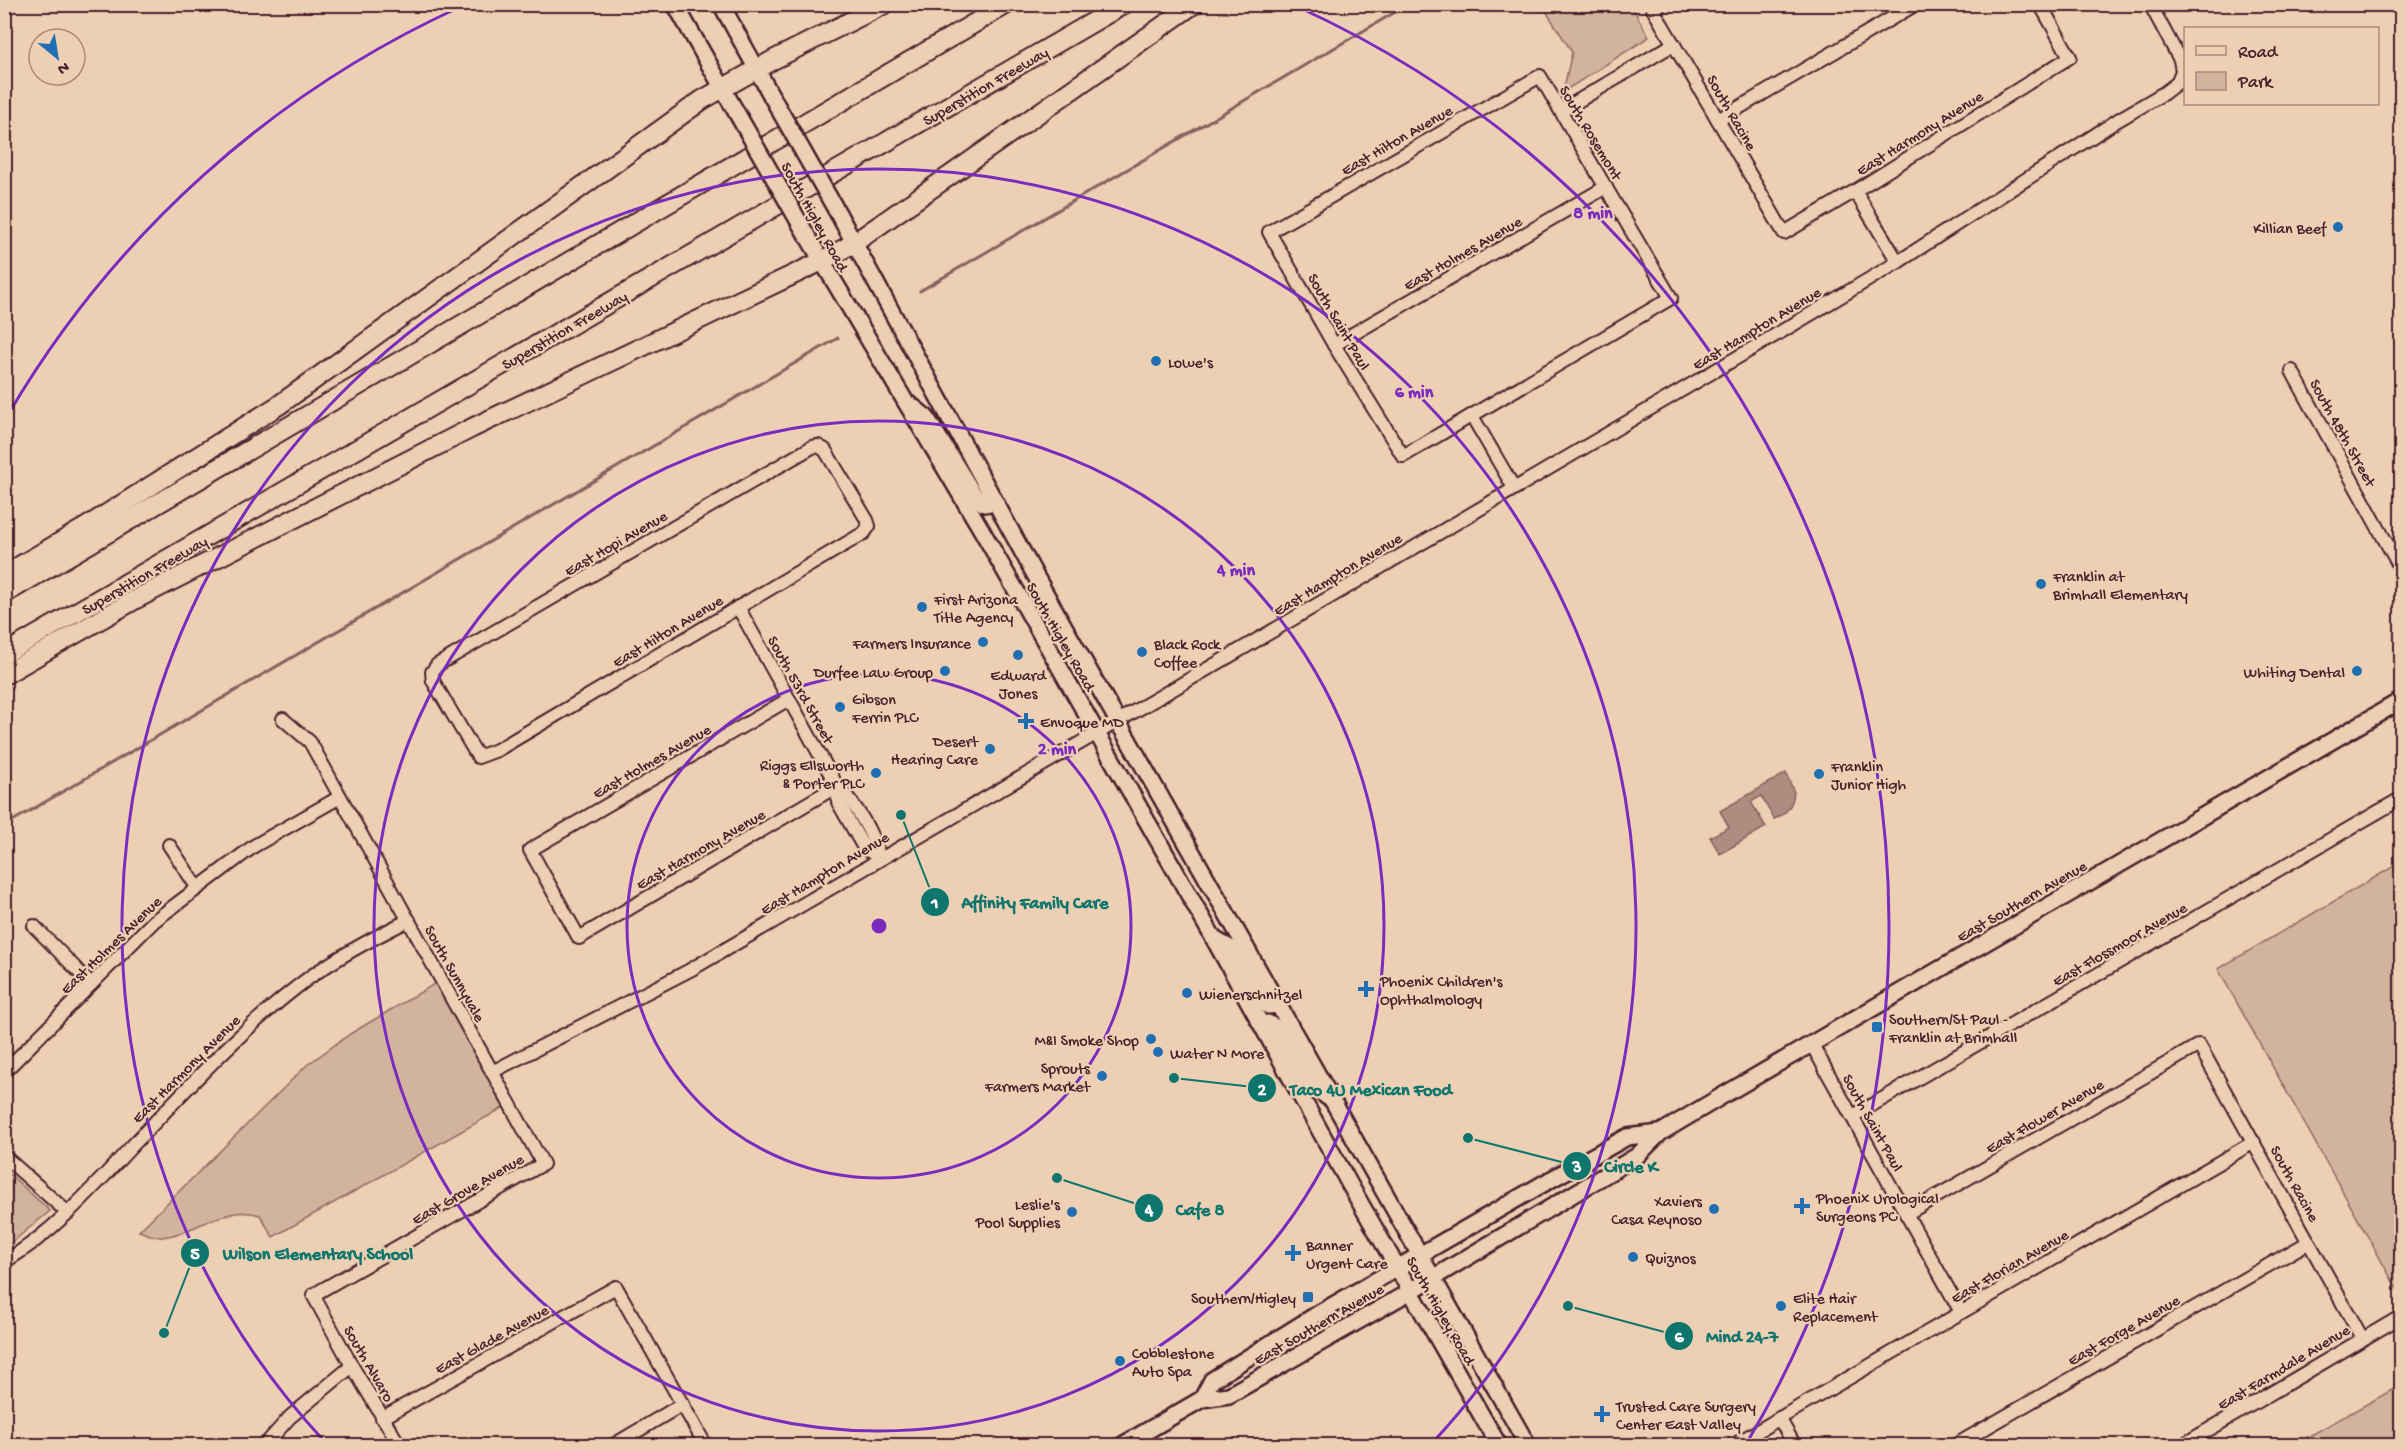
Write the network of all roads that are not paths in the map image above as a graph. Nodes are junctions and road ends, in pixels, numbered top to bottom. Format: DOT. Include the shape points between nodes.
graph roads {
  1 [pos="675,4"];
  2 [pos="721,4"];
  3 [pos="885,4"];
  4 [pos="1007,4"];
  5 [pos="1124,4"];
  6 [pos="1194,4"];
  7 [pos="1916,4"];
  8 [pos="2040,4"];
  9 [pos="2150,4"];
  10 [pos="1657,7"];
  11 [pos="1674,44"];
  12 [pos="757,69"];
  13 [pos="1540,76"];
  14 [pos="723,87"];
  15 [pos="1561,111"];
  16 [pos="1718,120"];
  17 [pos="1606,187"];
  18 [pos="1855,191"];
  19 [pos="1269,232"];
  20 [pos="1784,233"];
  21 [pos="854,243"];
  22 [pos="820,262"];
  23 [pos="1898,262"];
  24 [pos="1334,345"];
  25 [pos="2292,371"];
  26 [pos="902,398"];
  27 [pos="1472,416"];
  28 [pos="818,446"];
  29 [pos="1514,488"];
  30 [pos="995,502"];
  31 [pos="2402,571"];
  32 [pos="4,575"];
  33 [pos="4,594"];
  34 [pos="738,607"];
  35 [pos="4,654"];
  36 [pos="4,675"];
  37 [pos="789,699"];
  38 [pos="2402,700"];
  39 [pos="283,719"];
  40 [pos="1117,721"];
  41 [pos="1097,733"];
  42 [pos="478,757"];
  43 [pos="837,786"];
  44 [pos="340,797"];
  45 [pos="2402,798"];
  46 [pos="169,845"];
  47 [pos="880,858"];
  48 [pos="197,887"];
  49 [pos="409,920"];
  50 [pos="34,926"];
  51 [pos="579,938"];
  52 [pos="1214,939"];
  53 [pos="91,984"];
  54 [pos="1278,1005"];
  55 [pos="1263,1026"];
  56 [pos="1811,1043"];
  57 [pos="2199,1045"];
  58 [pos="4,1072"];
  59 [pos="492,1072"];
  60 [pos="1334,1102"];
  61 [pos="1852,1116"];
  62 [pos="1660,1134"];
  63 [pos="2254,1142"];
  64 [pos="4,1156"];
  65 [pos="543,1164"];
  66 [pos="68,1213"];
  67 [pos="1906,1214"];
  68 [pos="2309,1242"];
  69 [pos="1421,1255"];
  70 [pos="4,1262"];
  71 [pos="1397,1268"];
  72 [pos="1434,1277"];
  73 [pos="1411,1291"];
  74 [pos="313,1295"];
  75 [pos="1961,1312"];
  76 [pos="2402,1316"];
  77 [pos="2362,1338"];
  78 [pos="352,1366"];
  79 [pos="1202,1399"];
  80 [pos="683,1404"];
  81 [pos="382,1418"];
  82 [pos="1779,1418"];
  83 [pos="264,1446"];
  84 [pos="400,1446"];
  85 [pos="612,1446"];
  86 [pos="706,1446"];
  87 [pos="1121,1446"];
  88 [pos="1499,1446"];
  89 [pos="1528,1446"];
  90 [pos="1731,1446"];
  91 [pos="1795,1446"];
  92 [pos="1953,1446"];
  93 [pos="2181,1446"];
  1 -- 14 [label="main road, South Higley Road"];
  2 -- 12 [label="main road, South Higley Road"];
  3 -- 12 [label="highway"];
  4 -- 33 [label="highway"];
  5 -- 35 [label="highway, Superstition Freeway"];
  6 -- 21 [label="highway"];
  7 -- 16 [label="street"];
  8 -- 18 [label="street, East Harmony Avenue" via="2070,57"];
  9 -- 23 [label="street, East Hampton Avenue" via="2180,60 2182,76 2177,83"];
  10 -- 11 [label="street, South Racine"];
  11 -- 15 [label="street"];
  11 -- 16 [label="street, South Racine"];
  12 -- 14 [label="highway"];
  12 -- 21 [label="main road, South Higley Road, bridge"];
  13 -- 15 [label="street, South Rosemont"];
  13 -- 19 [label="street, East Hilton Avenue"];
  14 -- 22 [label="main road, South Higley Road, bridge"];
  14 -- 32 [label="highway" via="279,405"];
  15 -- 17 [label="street, South Rosemont"];
  16 -- 20 [label="street, South Racine"];
  17 -- 24 [label="street, East Holmes Avenue"];
  17 -- 27 [label="street, South Rosemont" via="1671,298"];
  18 -- 20 [label="street, East Harmony Avenue"];
  18 -- 23 [label="street"];
  19 -- 24 [label="street, South Saint Paul"];
  21 -- 22 [label="highway"];
  21 -- 30 [label="main road, South Higley Road"];
  22 -- 26 [label="main road, South Higley Road"];
  22 -- 36 [label="highway" via="472,429 136,599"];
  23 -- 29 [label="street, East Hampton Avenue"];
  24 -- 27 [label="street, South Saint Paul" via="1403,456"];
  25 -- 31 [label="street, South 48th Street"];
  26 -- 30 [label="main road" via="926,417 974,495 984,504"];
  26 -- 41 [label="main road, South Higley Road"];
  27 -- 29 [label="street"];
  28 -- 34 [label="street, East Hilton Avenue" via="825,450 869,526 864,533"];
  28 -- 42 [label="street, East Hopi Avenue" via="437,665 432,672 433,681"];
  29 -- 40 [label="street, East Hampton Avenue"];
  30 -- 40 [label="main road, South Higley Road"];
  34 -- 37 [label="street, South 53rd Street"];
  34 -- 42 [label="street, East Hilton Avenue" via="497,750"];
  37 -- 43 [label="street, South 53rd Street"];
  37 -- 51 [label="street, East Holmes Avenue" via="531,850"];
  38 -- 56 [label="main road, East Southern Avenue"];
  39 -- 44 [label="street, South Sunnyvale" via="310,742"];
  40 -- 41 [label="street, East Hampton Avenue"];
  40 -- 54 [label="main road, South Higley Road"];
  41 -- 47 [label="street, East Hampton Avenue"];
  41 -- 52 [label="main road, South Higley Road"];
  43 -- 47 [label="street, South 53rd Street" via="838,802 875,842"];
  43 -- 51 [label="street, East Harmony Avenue"];
  44 -- 48 [label="street, East Holmes Avenue" via="254,846"];
  44 -- 49 [label="street, South Sunnyvale"];
  45 -- 61 [label="street, East Flossmoor Avenue"];
  46 -- 48 [label="street"];
  47 -- 59 [label="street, East Hampton Avenue" via="690,970"];
  48 -- 53 [label="street, East Holmes Avenue" via="154,921"];
  49 -- 59 [label="street, South Sunnyvale"];
  49 -- 66 [label="street, East Harmony Avenue" via="311,976 257,1019"];
  50 -- 53 [label="street"];
  52 -- 54 [label="main road" via="1232,949 1263,1002"];
  52 -- 55 [label="main road, South Higley Road"];
  53 -- 58 [label="street, East Holmes Avenue"];
  54 -- 60 [label="main road, South Higley Road"];
  55 -- 60 [label="main road" via="1268,1023 1276,1028 1311,1084"];
  55 -- 71 [label="main road, South Higley Road"];
  56 -- 61 [label="street, South Saint Paul"];
  56 -- 62 [label="main road, East Southern Avenue"];
  57 -- 63 [label="street, South Racine"];
  57 -- 67 [label="street, East Flower Avenue"];
  59 -- 65 [label="street, South Sunnyvale"];
  60 -- 69 [label="main road, South Higley Road"];
  61 -- 67 [label="street, South Saint Paul"];
  62 -- 69 [label="main road, East Southern Avenue" via="1627,1137"];
  62 -- 72 [label="main road, East Southern Avenue" via="1636,1156"];
  63 -- 68 [label="street, South Racine"];
  63 -- 75 [label="street, East Florian Avenue"];
  64 -- 66 [label="street"];
  65 -- 74 [label="street, East Grove Avenue"];
  66 -- 70 [label="street, East Harmony Avenue"];
  67 -- 75 [label="street, South Saint Paul"];
  68 -- 77 [label="street, South Racine"];
  68 -- 92 [label="street, East Forge Avenue"];
  69 -- 71 [label="main road, East Southern Avenue"];
  69 -- 72 [label="main road, South Higley Road"];
  71 -- 73 [label="main road, South Higley Road"];
  71 -- 79 [label="main road, East Southern Avenue" via="1212,1380"];
  72 -- 73 [label="main road, East Southern Avenue"];
  72 -- 89 [label="main road, South Higley Road"];
  73 -- 79 [label="main road, East Southern Avenue" via="1229,1395"];
  73 -- 88 [label="main road, South Higley Road"];
  74 -- 78 [label="street, South Alvaro"];
  75 -- 82 [label="street, East Florian Avenue"];
  76 -- 77 [label="street, East Farmdale Avenue"];
  77 -- 93 [label="street, East Farmdale Avenue"];
  78 -- 81 [label="street, South Alvaro"];
  78 -- 83 [label="street" via="290,1417"];
  79 -- 87 [label="main road, East Southern Avenue"];
  80 -- 81 [label="street, East Glade Avenue" via="616,1287"];
  80 -- 85 [label="street"];
  80 -- 86 [label="street"];
  81 -- 84 [label="street, South Alvaro"];
  82 -- 90 [label="street, East Florian Avenue"];
  82 -- 91 [label="street"];
}
